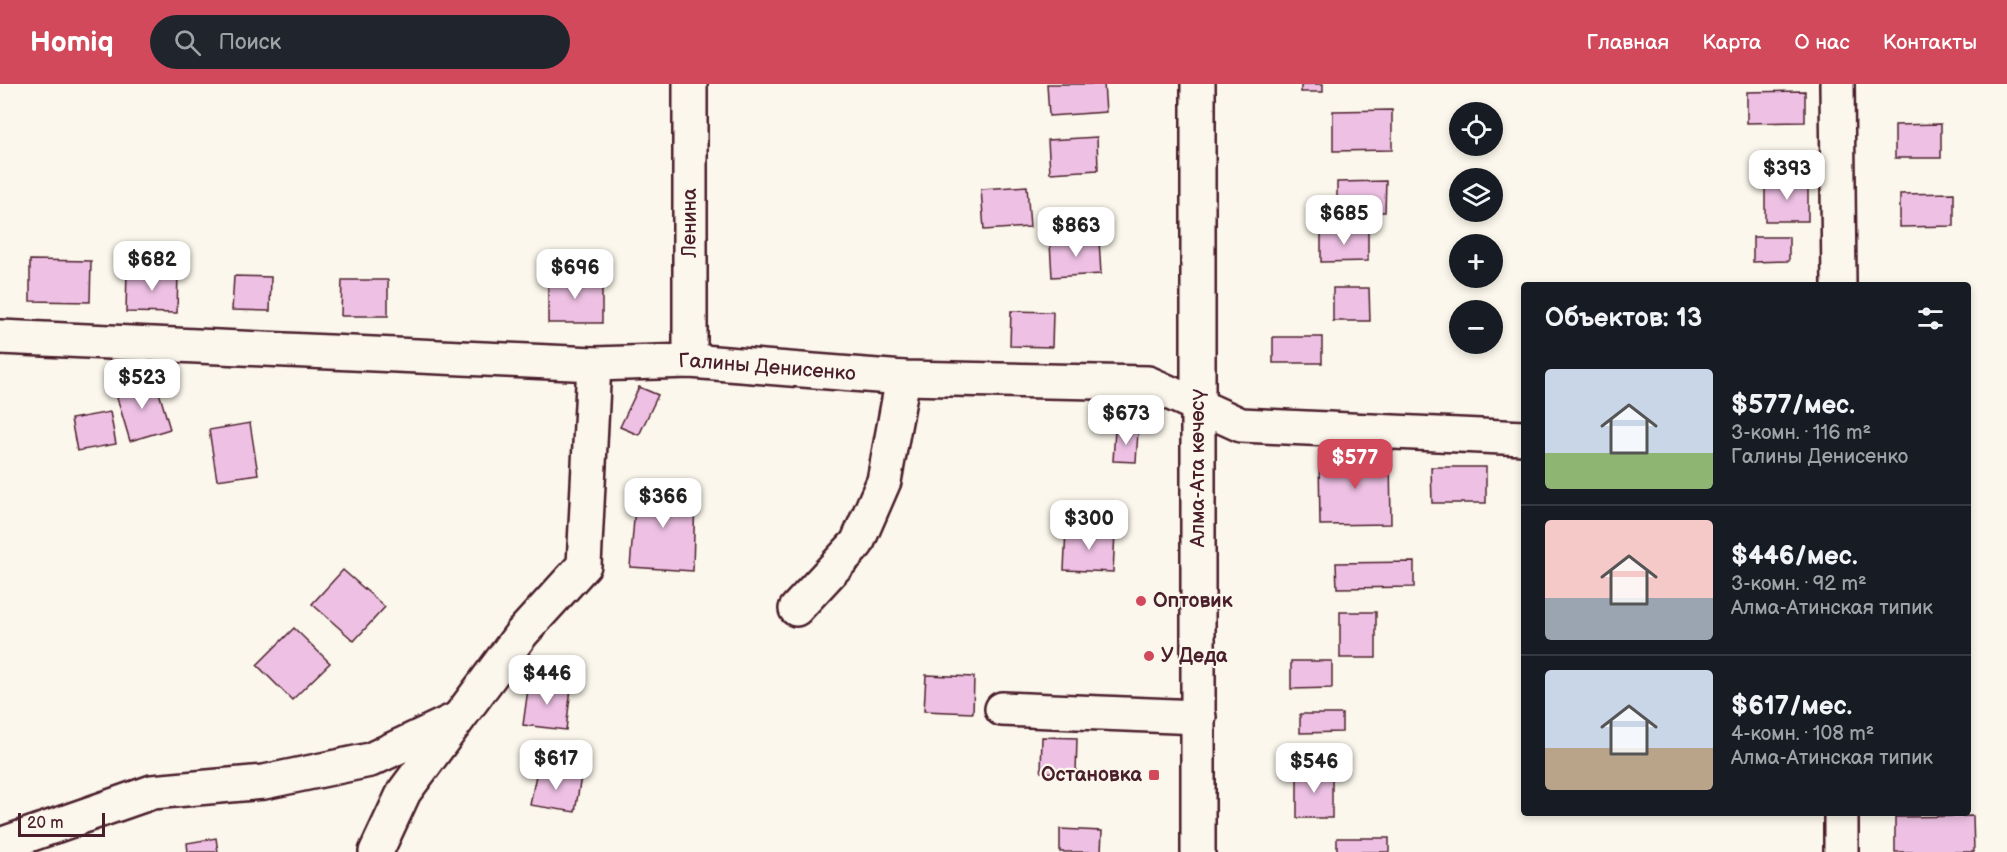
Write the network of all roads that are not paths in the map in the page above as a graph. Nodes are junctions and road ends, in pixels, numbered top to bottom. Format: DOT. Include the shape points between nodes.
graph roads {
  1 [pos="690,84"];
  2 [pos="1198,84"];
  3 [pos="1837,84"];
  4 [pos="1839,282"];
  5 [pos="0,337"];
  6 [pos="690,361"];
  7 [pos="594,364"];
  8 [pos="903,378"];
  9 [pos="1199,406"];
  10 [pos="1521,438"];
  11 [pos="796,609"];
  12 [pos="1002,709"];
  13 [pos="1199,717"];
  14 [pos="458,719"];
  15 [pos="1841,816"];
  16 [pos="0,845"];
  17 [pos="376,852"];
  18 [pos="1198,852"];
  19 [pos="1841,852"];
  1 -- 6 [label="main road, Ленина"];
  2 -- 9 [label="main road, Алма-Ата көчөсү"];
  3 -- 4 [label="main road"];
  5 -- 7 [label="main road, Галины Денисенко"];
  6 -- 7 [label="main road, Галины Денисенко"];
  6 -- 8 [label="main road, Галины Денисенко"];
  7 -- 14 [label="main road" via="584,565 522,633"];
  8 -- 9 [label="main road, Галины Денисенко" via="1148,383"];
  8 -- 11 [label="main road" via="884,481 857,543"];
  9 -- 10 [label="main road, Галины Денисенко" via="1241,425"];
  9 -- 13 [label="main road, Алма-Ата көчөсү"];
  12 -- 13 [label="main road"];
  13 -- 18 [label="main road, Алма-Ата көчөсү"];
  14 -- 16 [label="main road" via="370,760 264,782 152,792"];
  14 -- 17 [label="main road" via="404,792"];
  15 -- 19 [label="main road"];
}
